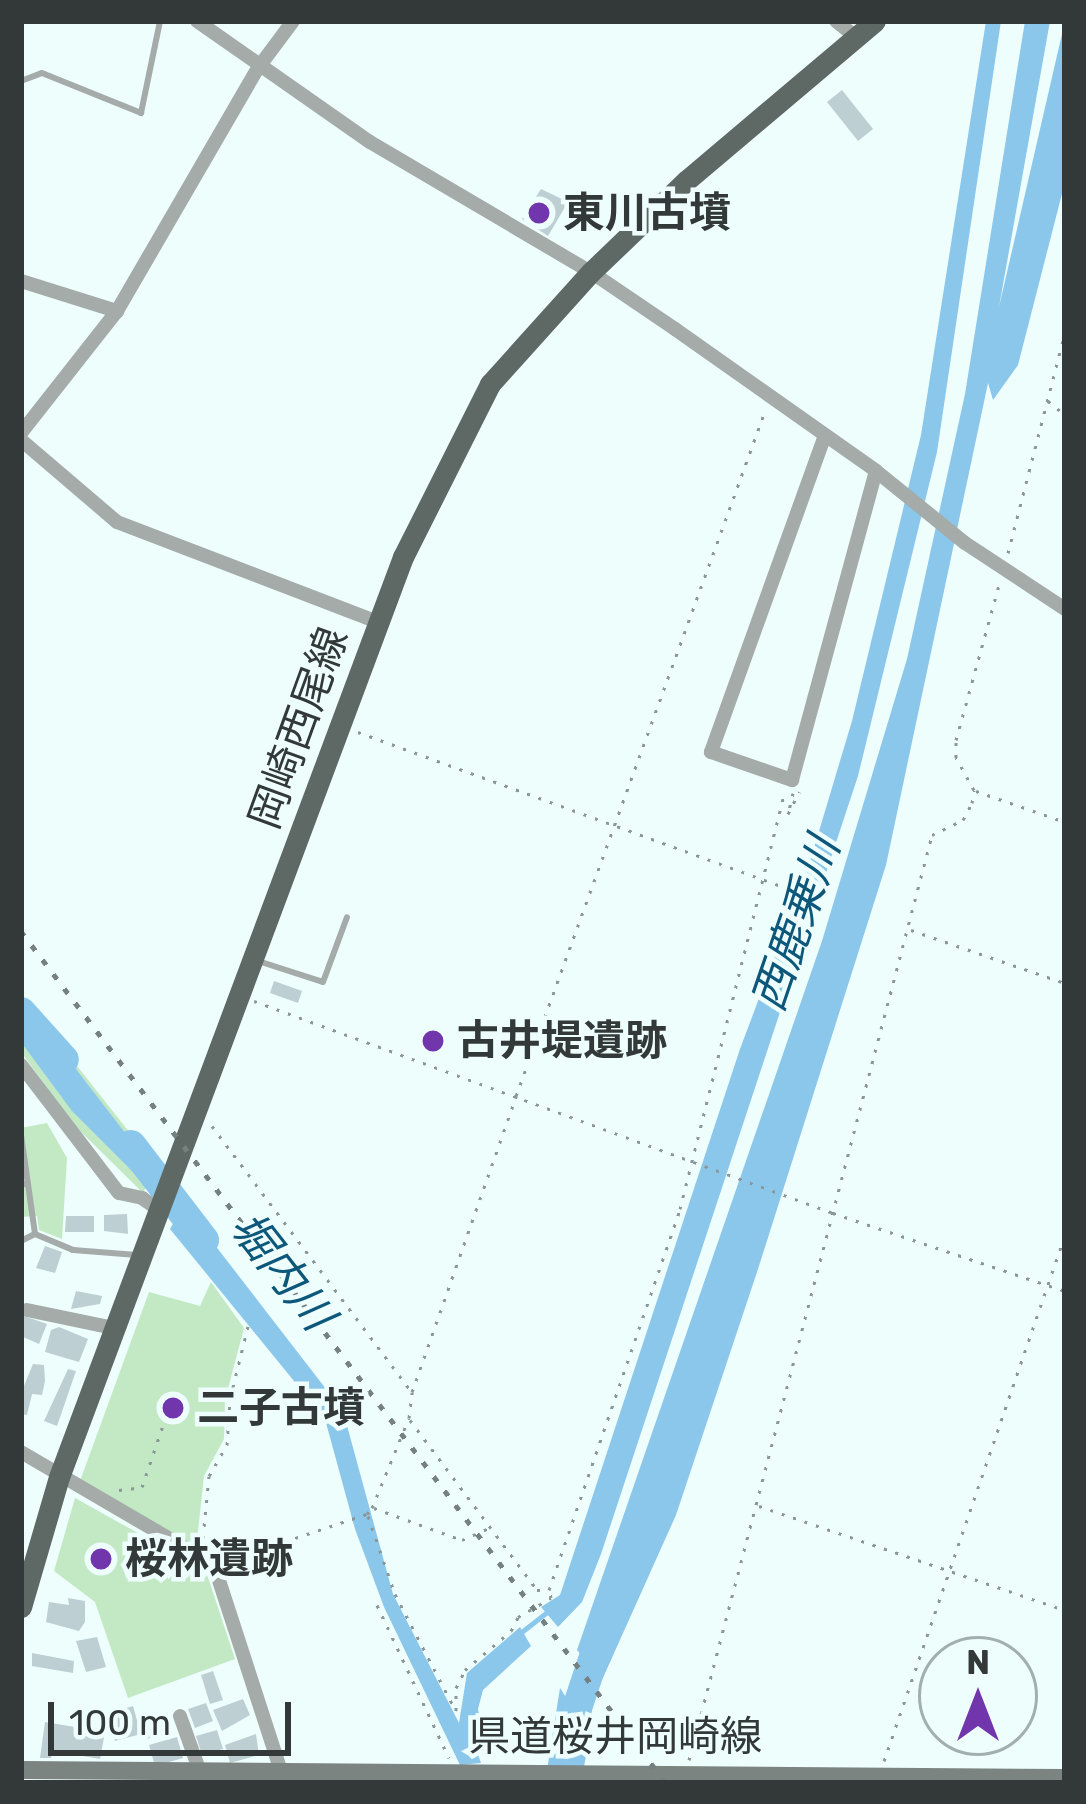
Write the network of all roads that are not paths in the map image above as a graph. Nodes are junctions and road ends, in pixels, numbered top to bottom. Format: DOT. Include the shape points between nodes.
graph roads {
  1 [pos="160,21"];
  2 [pos="197,21"];
  3 [pos="293,21"];
  4 [pos="836,21"];
  5 [pos="875,21"];
  6 [pos="856,37"];
  7 [pos="258,68"];
  8 [pos="21,81"];
  9 [pos="591,272"];
  10 [pos="21,281"];
  11 [pos="117,311"];
  12 [pos="21,436"];
  13 [pos="824,438"];
  14 [pos="876,471"];
  15 [pos="1065,608"];
  16 [pos="380,622"];
  17 [pos="347,917"];
  18 [pos="255,960"];
  19 [pos="21,1065"];
  20 [pos="22,1135"];
  21 [pos="24,1184"];
  22 [pos="163,1196"];
  23 [pos="35,1234"];
  24 [pos="21,1241"];
  25 [pos="141,1257"];
  26 [pos="27,1310"];
  27 [pos="114,1328"];
  28 [pos="21,1452"];
  29 [pos="59,1477"];
  30 [pos="21,1606"];
  31 [pos="180,1716"];
  32 [pos="21,1770"];
  33 [pos="200,1772"];
  34 [pos="283,1778"];
  35 [pos="1065,1778"];
  1 -- 8 [label="lane" via="141,113 42,74"];
  2 -- 7 [label="street"];
  3 -- 7 [label="street"];
  4 -- 6 [label="street"];
  5 -- 6 [label="main road, 岡崎西尾線"];
  6 -- 9 [label="main road, 岡崎西尾線"];
  7 -- 9 [label="street"];
  7 -- 11 [label="street"];
  9 -- 13 [label="street"];
  9 -- 16 [label="main road, 岡崎西尾線" via="490,384 403,557"];
  10 -- 11 [label="street"];
  11 -- 12 [label="street"];
  12 -- 16 [label="street" via="117,522"];
  13 -- 14 [label="street"];
  13 -- 14 [label="street" via="711,752 788,786"];
  14 -- 15 [label="street" via="965,543"];
  16 -- 18 [label="main road, 岡崎西尾線"];
  17 -- 18 [label="lane" via="323,982"];
  18 -- 22 [label="main road, 岡崎西尾線"];
  19 -- 22 [label="street" via="119,1192"];
  20 -- 21 [label="lane"];
  21 -- 23 [label="lane"];
  22 -- 25 [label="main road, 岡崎西尾線"];
  23 -- 24 [label="lane"];
  23 -- 25 [label="lane" via="73,1250"];
  25 -- 27 [label="main road, 岡崎西尾線"];
  26 -- 27 [label="street"];
  27 -- 29 [label="main road, 岡崎西尾線"];
  28 -- 29 [label="street"];
  29 -- 30 [label="main road, 岡崎西尾線"];
  29 -- 34 [label="street" via="207,1562"];
  31 -- 33 [label="street"];
  32 -- 33 [label="main road, 県道桜井岡崎線"];
  33 -- 34 [label="main road, 県道桜井岡崎線"];
  34 -- 35 [label="main road, 県道桜井岡崎線"];
}
